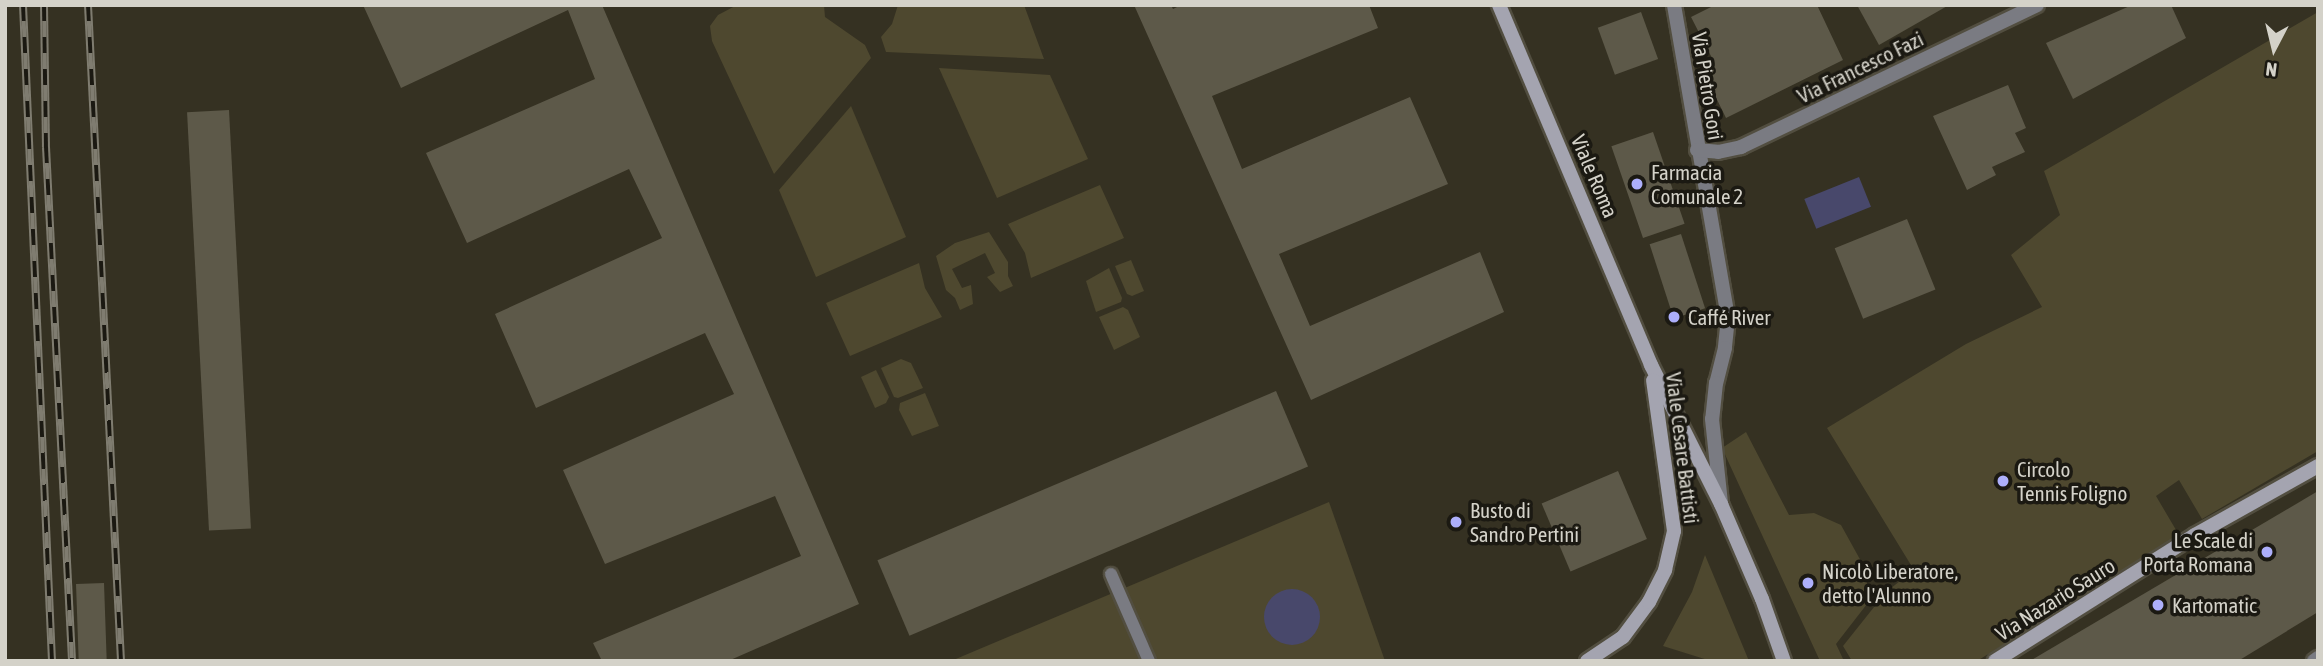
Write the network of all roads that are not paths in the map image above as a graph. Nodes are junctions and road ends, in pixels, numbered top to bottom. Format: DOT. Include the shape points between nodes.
graph roads {
  1 [pos="1499,5"];
  2 [pos="1674,5"];
  3 [pos="2037,5"];
  4 [pos="1697,150"];
  5 [pos="1651,365"];
  6 [pos="2318,466"];
  7 [pos="1721,504"];
  8 [pos="1111,574"];
  9 [pos="1149,661"];
  10 [pos="1587,661"];
  11 [pos="1784,661"];
  12 [pos="1995,661"];
  1 -- 5 [label="main road, Viale Roma"];
  2 -- 4 [label="street, Via Pietro Gori"];
  3 -- 4 [label="street, Via Francesco Fazi" via="1741,147"];
  4 -- 7 [label="street, Via Pietro Gori" via="1728,318 1712,419"];
  5 -- 7 [label="main road, Viale Cesare Battisti"];
  5 -- 10 [label="main road, Viale Cesare Battisti" via="1674,531 1665,570 1649,603 1623,637"];
  6 -- 12 [label="main road, Via Nazario Sauro" via="2195,535"];
  7 -- 11 [label="main road, Viale Cesare Battisti"];
  8 -- 9 [label="lane"];
}
